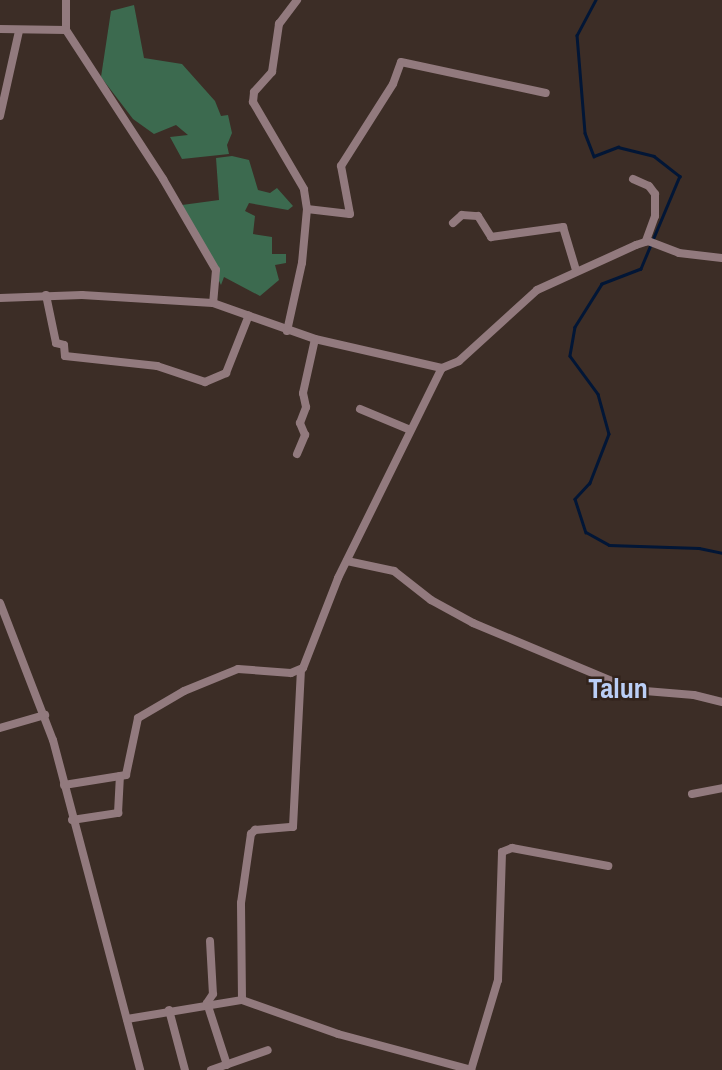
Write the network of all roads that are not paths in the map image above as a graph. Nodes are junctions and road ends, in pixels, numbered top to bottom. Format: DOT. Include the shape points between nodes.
graph roads {
  1 [pos="66,0"];
  2 [pos="297,0"];
  3 [pos="0,29"];
  4 [pos="66,30"];
  5 [pos="19,31"];
  6 [pos="546,93"];
  7 [pos="0,116"];
  8 [pos="633,179"];
  9 [pos="307,209"];
  10 [pos="453,223"];
  11 [pos="648,242"];
  12 [pos="722,258"];
  13 [pos="576,270"];
  14 [pos="46,295"];
  15 [pos="0,298"];
  16 [pos="214,303"];
  17 [pos="249,315"];
  18 [pos="287,331"];
  19 [pos="315,339"];
  20 [pos="442,368"];
  21 [pos="360,409"];
  22 [pos="408,429"];
  23 [pos="297,454"];
  24 [pos="347,561"];
  25 [pos="0,603"];
  26 [pos="301,670"];
  27 [pos="722,702"];
  28 [pos="45,715"];
  29 [pos="0,727"];
  30 [pos="120,776"];
  31 [pos="64,785"];
  32 [pos="722,788"];
  33 [pos="692,794"];
  34 [pos="72,820"];
  35 [pos="608,866"];
  36 [pos="210,941"];
  37 [pos="242,1000"];
  38 [pos="207,1003"];
  39 [pos="169,1010"];
  40 [pos="127,1019"];
  41 [pos="268,1050"];
  42 [pos="227,1065"];
  43 [pos="141,1070"];
  44 [pos="185,1070"];
  45 [pos="211,1070"];
  46 [pos="471,1070"];
  1 -- 4 [label="street"];
  2 -- 9 [label="street" via="279,24 272,72 254,92 253,102 303,189"];
  3 -- 5 [label="street"];
  4 -- 5 [label="street"];
  4 -- 16 [label="street" via="216,270"];
  5 -- 7 [label="street"];
  6 -- 9 [label="street" via="401,62 393,84 341,166 350,214"];
  8 -- 11 [label="street" via="649,186 654,194"];
  9 -- 18 [label="street" via="302,263"];
  10 -- 13 [label="street" via="462,215 478,216 491,237 563,227"];
  11 -- 12 [label="street" via="679,253"];
  11 -- 13 [label="street"];
  13 -- 20 [label="street" via="528,296 459,361"];
  14 -- 15 [label="street"];
  14 -- 16 [label="street"];
  14 -- 17 [label="street" via="56,343 64,345 65,356 156,366 205,382 226,373"];
  16 -- 17 [label="street"];
  17 -- 18 [label="street"];
  18 -- 19 [label="street"];
  19 -- 20 [label="street"];
  19 -- 23 [label="street" via="303,393 306,407 300,424 305,435"];
  20 -- 22 [label="street"];
  21 -- 22 [label="street"];
  22 -- 24 [label="street"];
  24 -- 26 [label="street"];
  24 -- 27 [label="street" via="394,571 431,600 473,622 633,690"];
  25 -- 28 [label="street"];
  26 -- 30 [label="street" via="238,669 145,712 134,726 130,769"];
  26 -- 37 [label="street" via="293,827 251,834 242,902"];
  28 -- 29 [label="street"];
  28 -- 31 [label="street"];
  30 -- 31 [label="street"];
  30 -- 34 [label="street" via="118,813"];
  31 -- 34 [label="street"];
  32 -- 33 [label="street"];
  34 -- 40 [label="street"];
  35 -- 46 [label="street" via="512,848 502,852 498,980"];
  36 -- 38 [label="street" via="213,994"];
  37 -- 38 [label="street"];
  37 -- 46 [label="street" via="338,1034"];
  38 -- 39 [label="street"];
  38 -- 42 [label="street"];
  39 -- 40 [label="street"];
  39 -- 44 [label="street"];
  40 -- 43 [label="street"];
  41 -- 42 [label="street"];
  42 -- 45 [label="street"];
}
